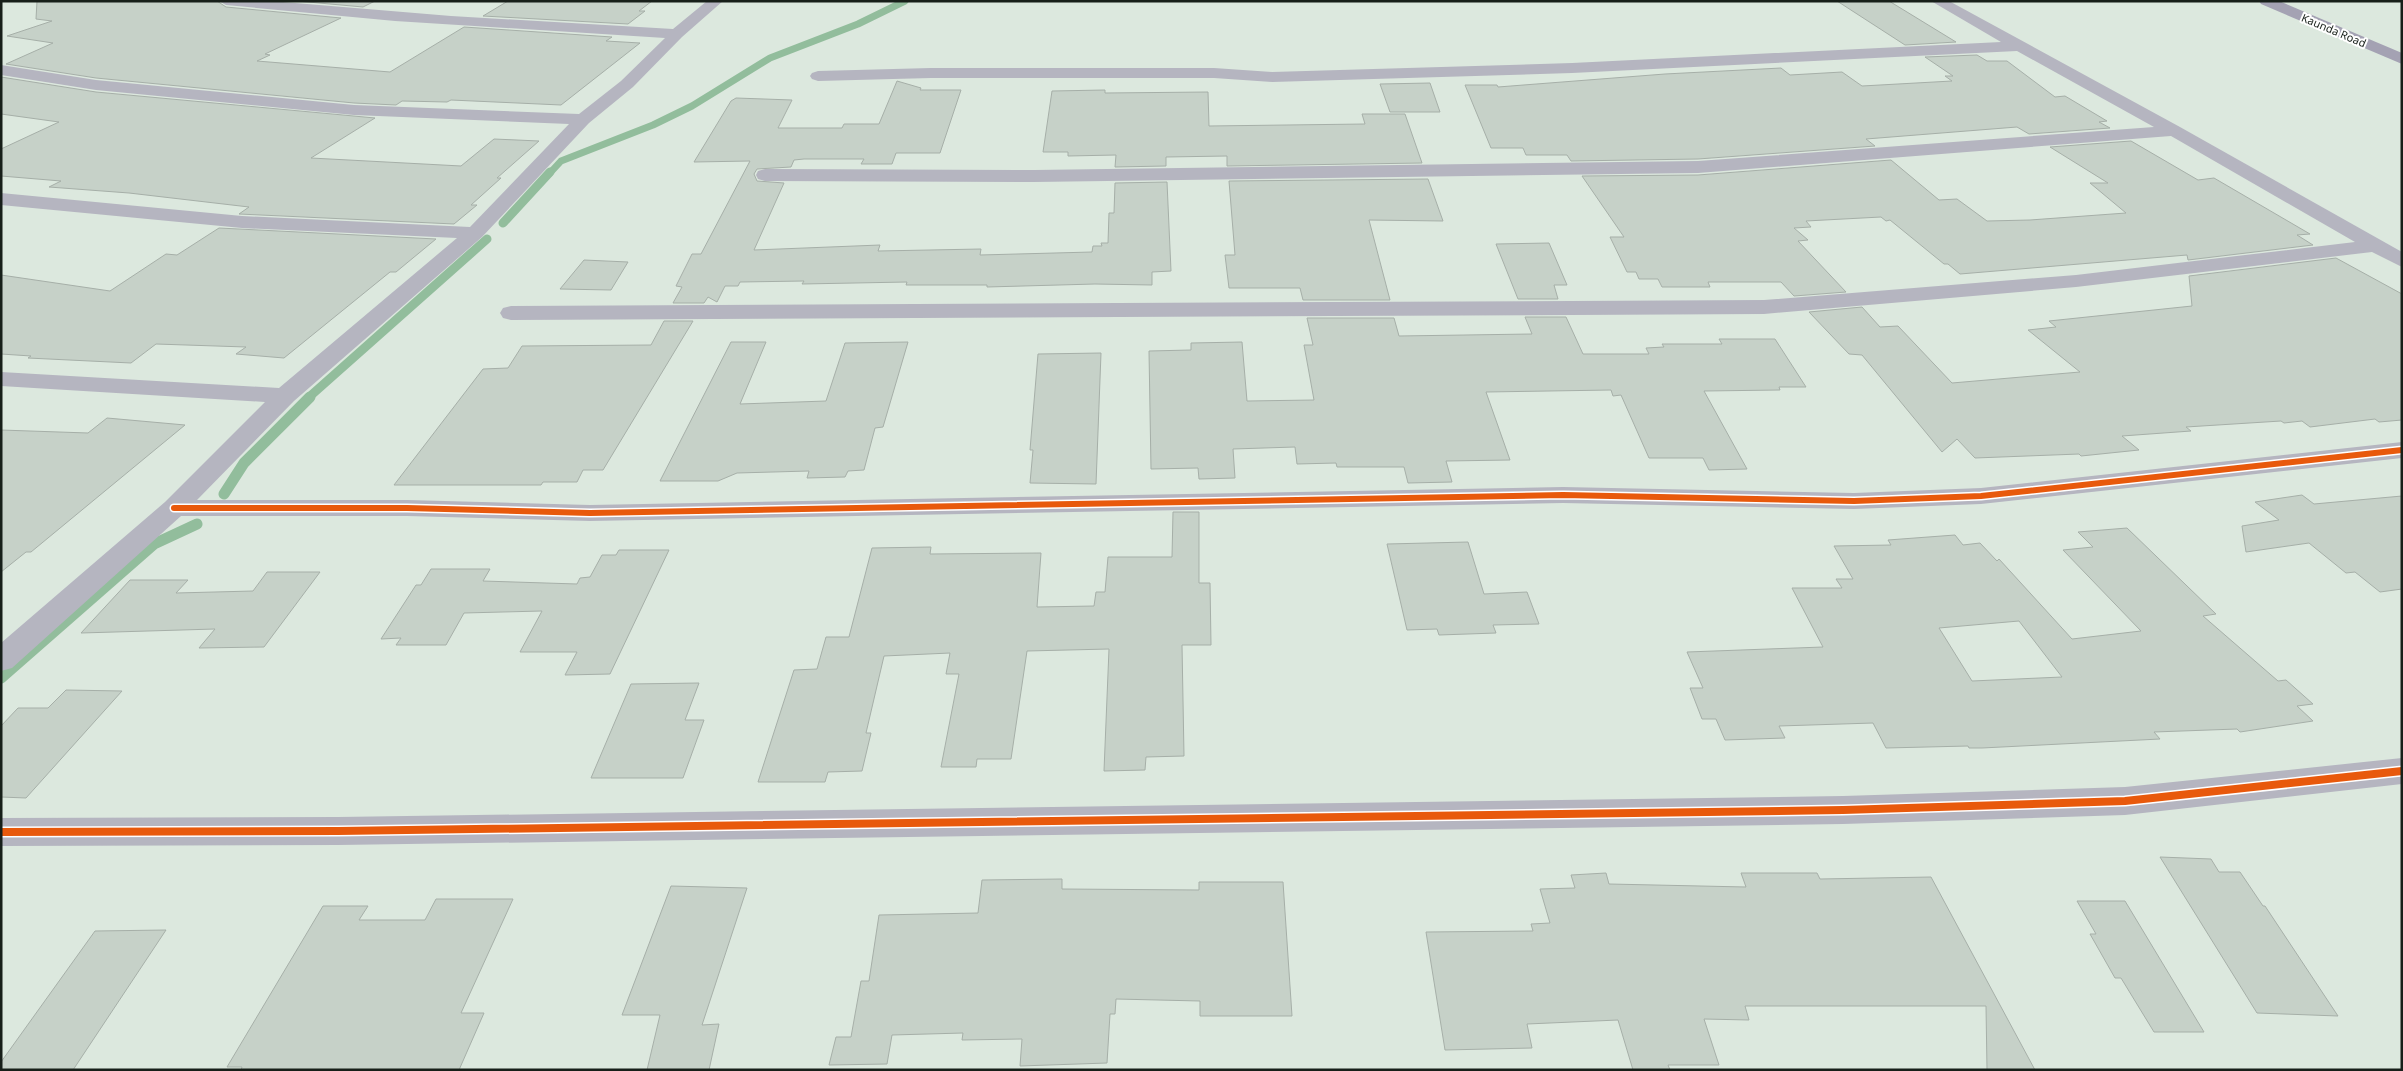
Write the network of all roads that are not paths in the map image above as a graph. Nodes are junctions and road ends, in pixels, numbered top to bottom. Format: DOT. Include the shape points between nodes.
graph roads {
  1 [pos="226,1"];
  2 [pos="716,1"];
  3 [pos="1938,1"];
  4 [pos="2266,1"];
  5 [pos="677,34"];
  6 [pos="2017,46"];
  7 [pos="2402,59"];
  8 [pos="1,70"];
  9 [pos="818,76"];
  10 [pos="583,119"];
  11 [pos="2174,131"];
  12 [pos="765,175"];
  13 [pos="1,199"];
  14 [pos="475,234"];
  15 [pos="2375,246"];
  16 [pos="2402,261"];
  17 [pos="511,313"];
  18 [pos="1,379"];
  19 [pos="285,396"];
  20 [pos="2402,450"];
  21 [pos="174,508"];
  22 [pos="1,660"];
  23 [pos="2402,771"];
  24 [pos="1,832"];
  1 -- 5 [label="street" via="327,12"];
  2 -- 5 [label="street"];
  3 -- 6 [label="street"];
  4 -- 7 [label="main road, Kaunda Road"];
  5 -- 10 [label="street" via="627,84"];
  6 -- 9 [label="street" via="1572,68 1272,77 1214,73"];
  6 -- 11 [label="street"];
  8 -- 10 [label="street" via="96,86 354,110"];
  10 -- 14 [label="street"];
  11 -- 12 [label="street" via="1698,167 1034,176"];
  11 -- 15 [label="street"];
  13 -- 14 [label="street" via="242,222"];
  14 -- 19 [label="street"];
  15 -- 16 [label="street"];
  15 -- 17 [label="street" via="2076,281 1764,307"];
  18 -- 19 [label="street"];
  19 -- 21 [label="street"];
  20 -- 21 [label="street" via="1981,496 1863,500 1563,495 590,513 408,508"];
  21 -- 22 [label="street"];
  23 -- 24 [label="street" via="2125,801 1843,810 328,831"];
}
